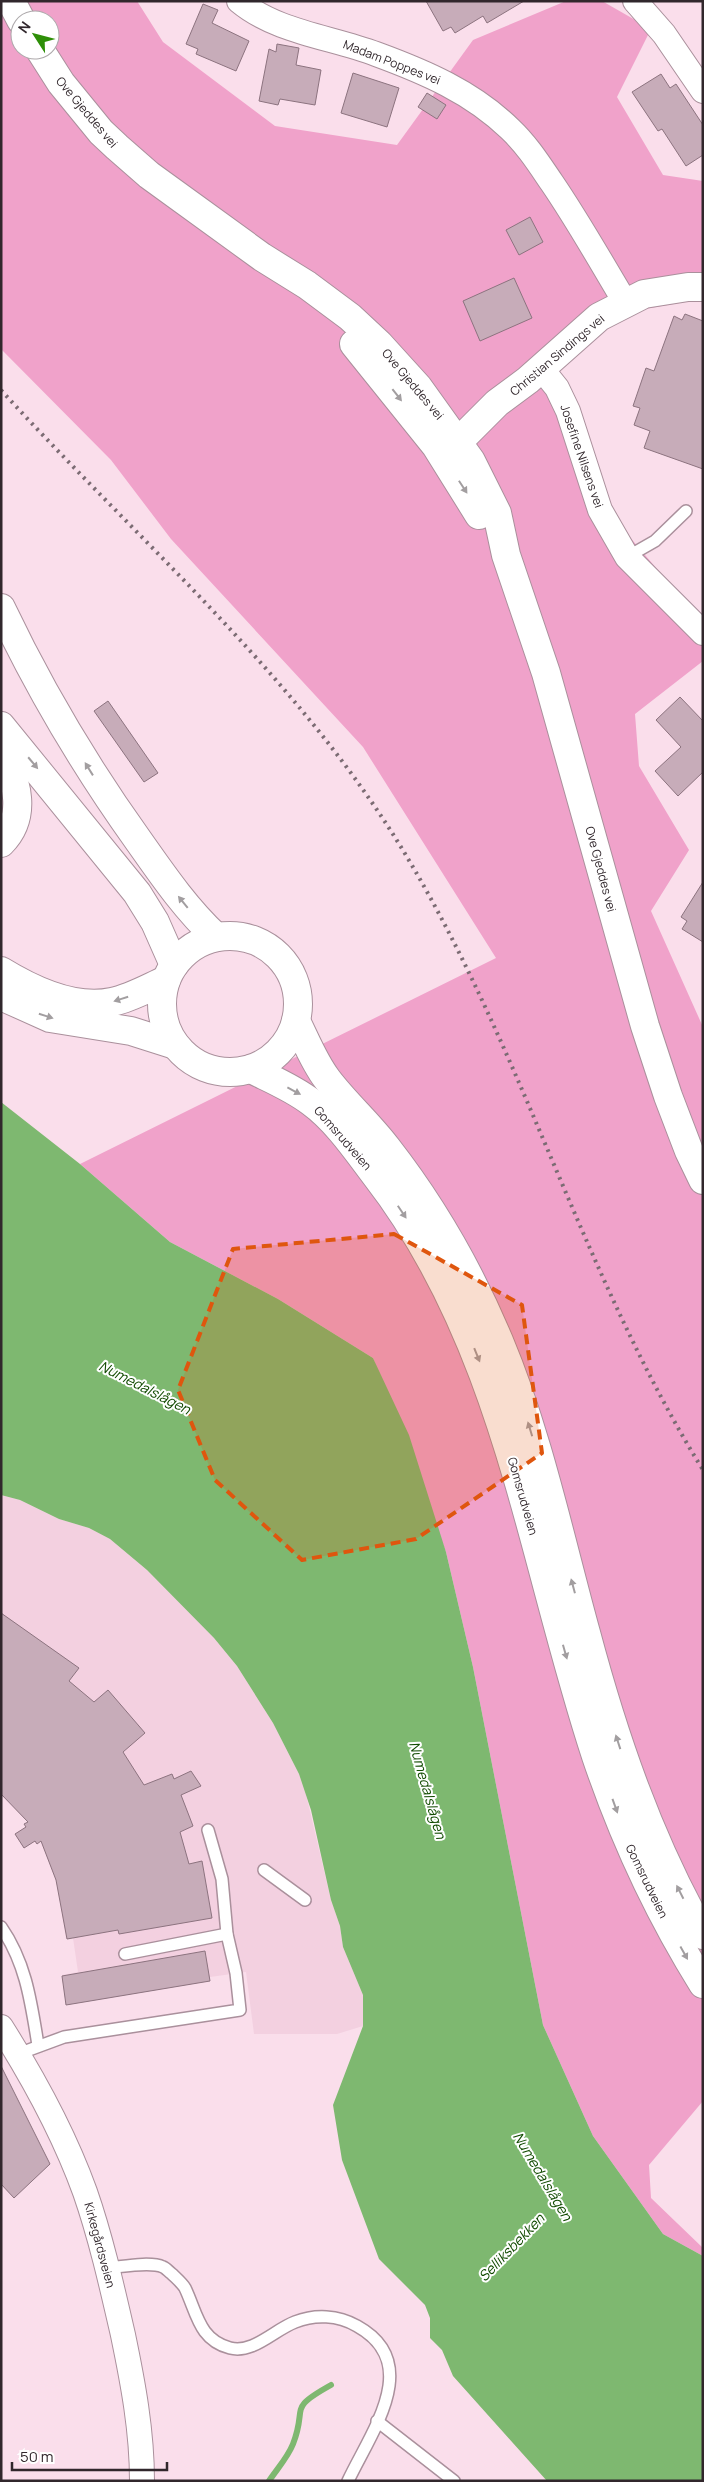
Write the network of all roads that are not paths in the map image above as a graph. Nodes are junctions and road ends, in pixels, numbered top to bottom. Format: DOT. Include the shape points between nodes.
graph roads {
  1 [pos="239,1"];
  2 [pos="635,1"];
  3 [pos="46,60"];
  4 [pos="703,91"];
  5 [pos="703,288"];
  6 [pos="625,302"];
  7 [pos="542,368"];
  8 [pos="447,438"];
  9 [pos="686,510"];
  10 [pos="627,557"];
  11 [pos="1,608"];
  12 [pos="703,633"];
  13 [pos="1,726"];
  14 [pos="1,753"];
  15 [pos="1,843"];
  16 [pos="216,937"];
  17 [pos="1,971"];
  18 [pos="170,972"];
  19 [pos="1,996"];
  20 [pos="296,1021"];
  21 [pos="175,1045"];
  22 [pos="251,1069"];
  23 [pos="703,1180"];
  24 [pos="208,1830"];
  25 [pos="264,1870"];
  26 [pos="305,1900"];
  27 [pos="1,1927"];
  28 [pos="227,1934"];
  29 [pos="703,1935"];
  30 [pos="125,1954"];
  31 [pos="703,1984"];
  32 [pos="2,2028"];
  33 [pos="28,2049"];
  34 [pos="107,2268"];
  35 [pos="378,2421"];
  36 [pos="142,2481"];
  37 [pos="348,2481"];
  38 [pos="454,2481"];
  1 -- 6 [label="street, Madam Poppes vei" via="276,23 353,45 423,71 481,105 528,147 570,209"];
  2 -- 4 [label="street" via="664,34"];
  3 -- 8 [label="main road, Ove Gjeddes vei" via="101,132 149,175 262,257 344,333 382,376"];
  5 -- 6 [label="main road, Christian Sindings vei" via="662,290"];
  6 -- 7 [label="main road, Christian Sindings vei" via="599,318"];
  7 -- 8 [label="main road, Christian Sindings vei"];
  7 -- 10 [label="street, Josefine Nilsens vei" via="568,411 600,510"];
  8 -- 23 [label="main road, Ove Gjeddes vei" via="506,556 546,673 651,1043 682,1132"];
  9 -- 10 [label="lane" via="655,541"];
  10 -- 12 [label="street, Josefine Nilsens vei"];
  16 -- 11 [label="main road, one-way" via="182,902 100,786 48,701"];
  13 -- 18 [label="main road, one-way" via="137,893 155,922"];
  14 -- 15 [label="main road" via="11,770 18,800 17,817 10,834"];
  16 -- 18 [label="main road" via="192,947"];
  16 -- 20 [label="main road" via="250,939 278,956 296,986"];
  18 -- 17 [label="main road, one-way" via="126,999 100,1004 57,997"];
  18 -- 21 [label="main road" via="162,997 162,1012"];
  19 -- 21 [label="main road, one-way" via="50,1018 122,1030"];
  20 -- 22 [label="main road" via="280,1051"];
  29 -- 20 [label="main road, Gomsrudveien, one-way" via="652,1834 626,1764 529,1425 488,1315 455,1248 427,1203 388,1148 327,1079"];
  21 -- 22 [label="main road" via="194,1062 210,1069 227,1072"];
  22 -- 31 [label="main road, Gomsrudveien, one-way" via="300,1094 330,1119 389,1194 427,1252 450,1295 477,1354 503,1427 596,1758 650,1890"];
  24 -- 28 [label="lane" via="222,1879"];
  25 -- 26 [label="lane"];
  27 -- 33 [label="lane" via="12,1943 25,1974"];
  28 -- 30 [label="lane"];
  28 -- 33 [label="lane" via="240,2010 64,2037"];
  32 -- 33 [label="street, Kirkegårdsveien"];
  33 -- 34 [label="street, Kirkegårdsveien" via="45,2102 85,2192"];
  34 -- 35 [label="lane" via="163,2267 184,2286 197,2320 211,2340 230,2348 245,2349 296,2322 318,2317 338,2318 362,2328 374,2336 385,2351 392,2377"];
  34 -- 36 [label="street, Kirkegårdsveien" via="132,2376"];
  35 -- 37 [label="lane"];
  35 -- 38 [label="lane"];
}
